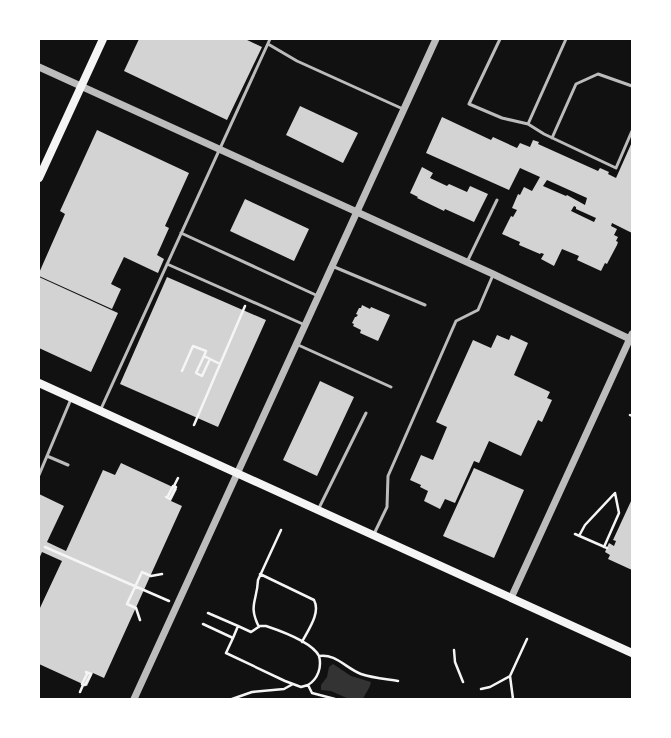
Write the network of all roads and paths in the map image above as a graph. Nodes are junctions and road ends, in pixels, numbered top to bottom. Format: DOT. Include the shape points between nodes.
graph roads {
  1 [pos="103,39"];
  2 [pos="270,39"];
  3 [pos="436,39"];
  4 [pos="500,39"];
  5 [pos="561,39"];
  6 [pos="566,40"];
  7 [pos="268,44"];
  8 [pos="39,67"];
  9 [pos="81,86"];
  10 [pos="632,86"];
  11 [pos="404,109"];
  12 [pos="528,124"];
  13 [pos="632,131"];
  14 [pos="552,138"];
  15 [pos="220,149"];
  16 [pos="40,173"];
  17 [pos="497,200"];
  18 [pos="357,211"];
  19 [pos="181,233"];
  20 [pos="467,262"];
  21 [pos="167,264"];
  22 [pos="332,266"];
  23 [pos="493,274"];
  24 [pos="318,296"];
  25 [pos="248,299"];
  26 [pos="425,305"];
  27 [pos="306,324"];
  28 [pos="631,337"];
  29 [pos="296,344"];
  30 [pos="204,356"];
  31 [pos="210,361"];
  32 [pos="220,364"];
  33 [pos="182,370"];
  34 [pos="39,383"];
  35 [pos="391,387"];
  36 [pos="71,398"];
  37 [pos="100,411"];
  38 [pos="366,413"];
  39 [pos="194,425"];
  40 [pos="47,456"];
  41 [pos="68,465"];
  42 [pos="238,473"];
  43 [pos="39,475"];
  44 [pos="178,478"];
  45 [pos="167,497"];
  46 [pos="318,510"];
  47 [pos="281,530"];
  48 [pos="575,534"];
  49 [pos="374,535"];
  50 [pos="579,536"];
  51 [pos="45,547"];
  52 [pos="162,574"];
  53 [pos="260,574"];
  54 [pos="135,587"];
  55 [pos="511,598"];
  56 [pos="177,605"];
  57 [pos="208,613"];
  58 [pos="140,620"];
  59 [pos="203,624"];
  60 [pos="238,626"];
  61 [pos="259,627"];
  62 [pos="233,638"];
  63 [pos="527,639"];
  64 [pos="302,642"];
  65 [pos="454,650"];
  66 [pos="632,652"];
  67 [pos="319,656"];
  68 [pos="87,673"];
  69 [pos="510,676"];
  70 [pos="398,681"];
  71 [pos="463,682"];
  72 [pos="294,684"];
  73 [pos="308,685"];
  74 [pos="481,689"];
  75 [pos="80,692"];
  76 [pos="324,697"];
  77 [pos="134,699"];
  78 [pos="232,699"];
  79 [pos="335,699"];
  80 [pos="513,699"];
  1 -- 9 [label="main road"];
  2 -- 7 [label="lane"];
  3 -- 11 [label="street"];
  4 -- 12 [label="lane" via="469,104 502,118"];
  5 -- 6 [label="lane"];
  6 -- 12 [label="lane"];
  7 -- 11 [label="lane" via="297,61"];
  7 -- 15 [label="lane"];
  8 -- 9 [label="street"];
  9 -- 15 [label="street"];
  9 -- 16 [label="main road"];
  10 -- 14 [label="lane" via="598,74 576,84"];
  11 -- 18 [label="street"];
  12 -- 14 [label="lane"];
  13 -- 14 [label="lane" via="616,168"];
  15 -- 18 [label="street"];
  15 -- 19 [label="lane"];
  17 -- 20 [label="lane"];
  18 -- 20 [label="street"];
  18 -- 22 [label="street"];
  19 -- 21 [label="lane"];
  19 -- 24 [label="lane"];
  20 -- 23 [label="street"];
  21 -- 25 [label="lane"];
  21 -- 37 [label="lane"];
  22 -- 24 [label="street"];
  22 -- 26 [label="lane"];
  23 -- 28 [label="street"];
  23 -- 49 [label="lane" via="478,310 456,321 388,476 387,507"];
  24 -- 27 [label="street"];
  25 -- 27 [label="lane"];
  25 -- 32 [label="path"];
  27 -- 29 [label="street"];
  28 -- 55 [label="street"];
  29 -- 35 [label="lane"];
  29 -- 42 [label="street"];
  30 -- 31 [label="path" via="196,373 202,376"];
  30 -- 32 [label="path"];
  30 -- 33 [label="path" via="206,351 193,346"];
  32 -- 39 [label="path"];
  34 -- 36 [label="main road"];
  36 -- 37 [label="main road"];
  36 -- 40 [label="lane"];
  37 -- 42 [label="main road"];
  38 -- 46 [label="lane"];
  40 -- 41 [label="lane"];
  40 -- 43 [label="lane"];
  42 -- 46 [label="main road"];
  42 -- 56 [label="street"];
  44 -- 45 [label="path"];
  46 -- 49 [label="main road"];
  47 -- 53 [label="path"];
  48 -- 50 [label="path"];
  49 -- 55 [label="main road"];
  50 -- 50 [label="path" via="585,525 614,493 619,513 606,548"];
  51 -- 54 [label="path"];
  52 -- 54 [label="path" via="151,576 142,572"];
  53 -- 61 [label="path" via="253,604"];
  53 -- 64 [label="path" via="314,600 317,611"];
  54 -- 56 [label="path"];
  54 -- 58 [label="path" via="127,604 136,608"];
  55 -- 66 [label="main road"];
  56 -- 77 [label="street"];
  57 -- 60 [label="path"];
  59 -- 62 [label="path"];
  60 -- 61 [label="path" via="251,632"];
  60 -- 62 [label="path"];
  61 -- 64 [label="path" via="266,626"];
  62 -- 72 [label="path" via="226,653"];
  63 -- 69 [label="path"];
  64 -- 67 [label="path" via="315,649"];
  65 -- 71 [label="path" via="455,662"];
  67 -- 70 [label="path" via="330,656 361,674"];
  67 -- 73 [label="path" via="319,673"];
  68 -- 75 [label="path"];
  69 -- 74 [label="path"];
  69 -- 80 [label="path"];
  72 -- 73 [label="path" via="301,687"];
  72 -- 78 [label="path" via="284,689 252,692"];
  73 -- 76 [label="path" via="312,693"];
  76 -- 79 [label="path"];
}
